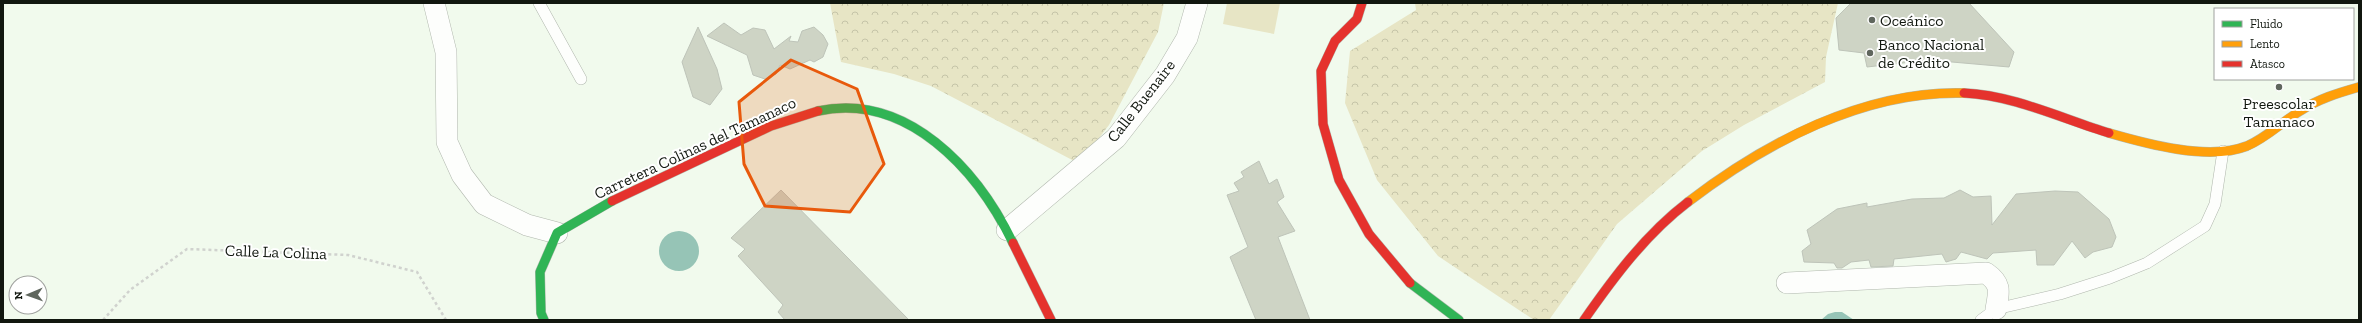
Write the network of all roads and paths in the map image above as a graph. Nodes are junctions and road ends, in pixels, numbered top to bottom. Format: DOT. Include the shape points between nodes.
graph roads {
  1 [pos="434,3"];
  2 [pos="539,3"];
  3 [pos="1197,3"];
  4 [pos="1362,3"];
  5 [pos="580,79"];
  6 [pos="2359,87"];
  7 [pos="2223,151"];
  8 [pos="1007,230"];
  9 [pos="557,233"];
  10 [pos="1787,283"];
  11 [pos="1989,315"];
  12 [pos="103,320"];
  13 [pos="446,320"];
  14 [pos="544,320"];
  15 [pos="1052,320"];
  16 [pos="1459,320"];
  17 [pos="1584,320"];
  1 -- 9 [label="street" via="446,52 448,142 462,175 484,204 527,225"];
  2 -- 5 [label="lane"];
  3 -- 8 [label="street, Calle Buenaire" via="1187,38 1165,75 1116,138"];
  4 -- 16 [label="street" via="1357,19 1334,41 1321,71 1323,124 1339,180 1369,234 1412,285"];
  6 -- 7 [label="street" via="2312,104 2250,146"];
  7 -- 11 [label="lane" via="2215,204 2205,226 2147,263 2110,278"];
  7 -- 17 [label="street" via="2190,149 2135,140 2009,100 1981,94 1936,93 1890,100 1789,139 1724,174 1676,210 1630,258"];
  8 -- 9 [label="street, Carretera Colinas del Tamanaco" via="979,188 945,148 918,128 874,111 837,107 805,114 772,126 608,203"];
  8 -- 15 [label="street, Carretera Colinas del Tamanaco"];
  9 -- 14 [label="street" via="540,272 541,313"];
  10 -- 11 [label="street" via="1986,273 1995,279 1999,289"];
  12 -- 13 [label="path, Calle La Colina" via="130,290 187,249 348,256 417,272"];
}
